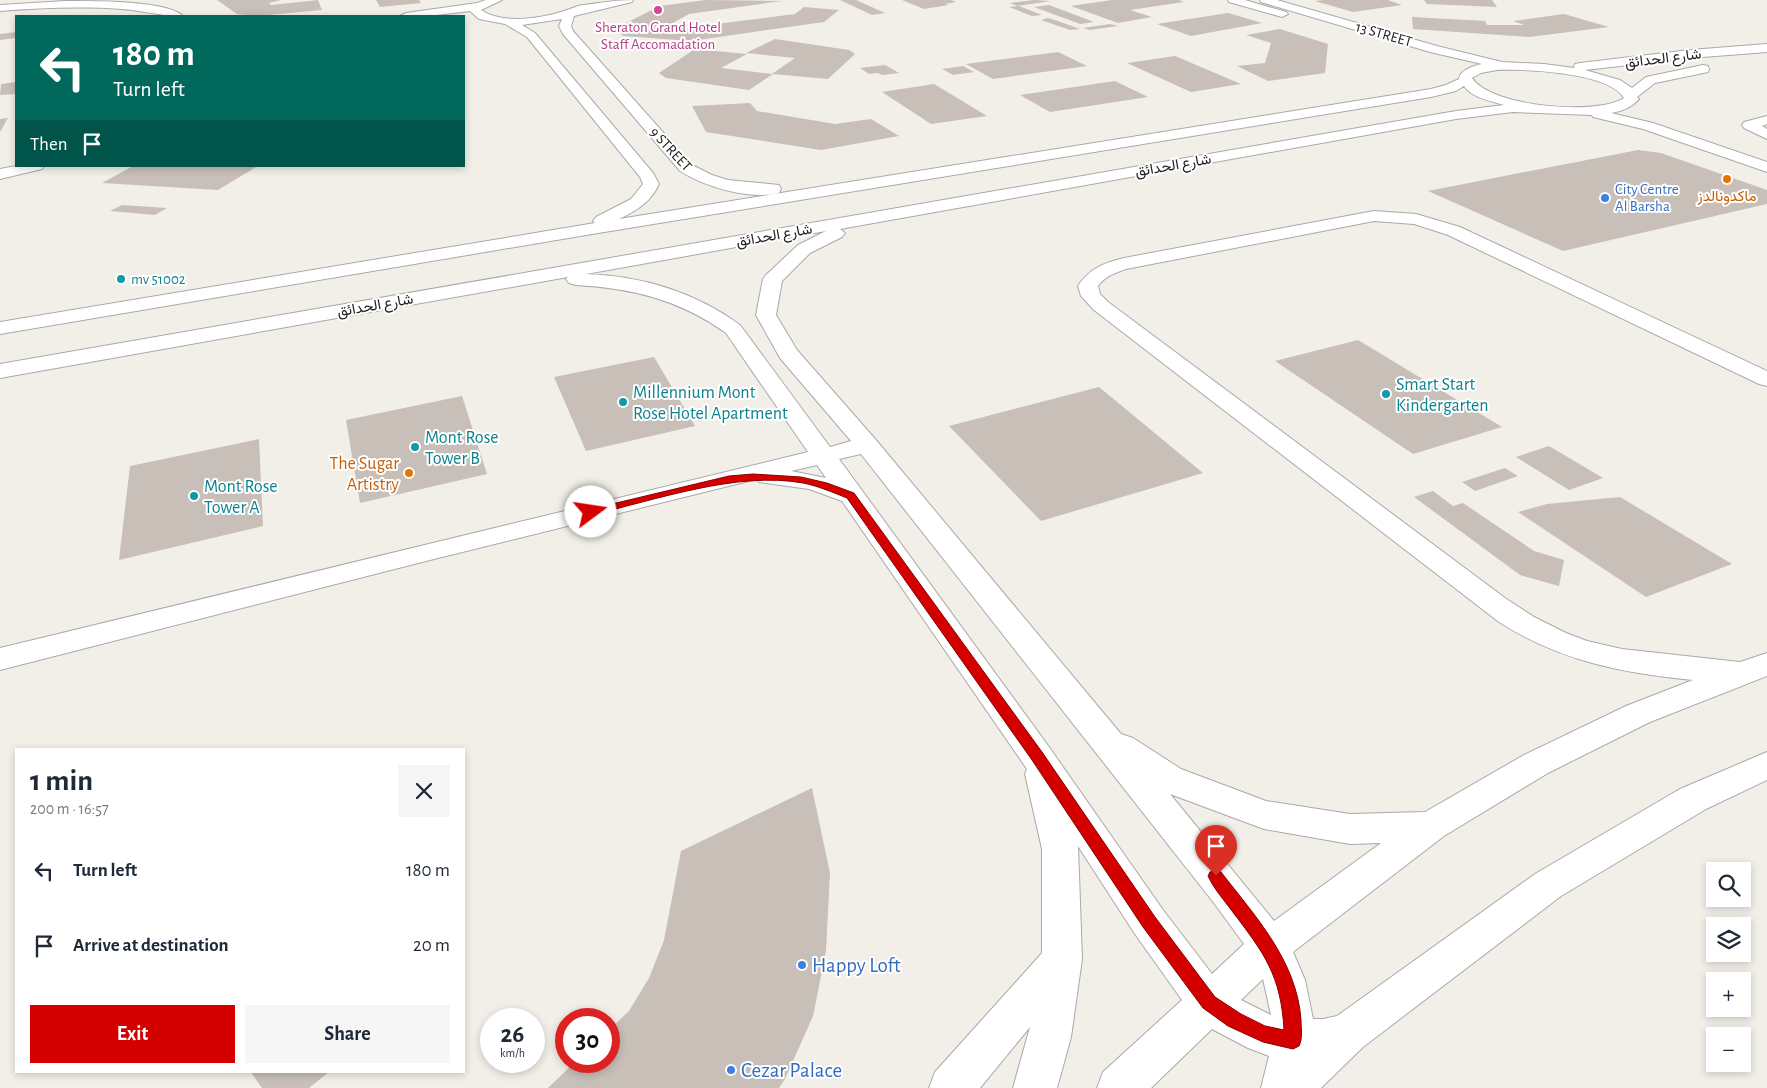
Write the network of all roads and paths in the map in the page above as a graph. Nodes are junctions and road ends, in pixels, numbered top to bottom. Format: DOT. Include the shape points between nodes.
graph roads {
  1 [pos="44,0"];
  2 [pos="497,0"];
  3 [pos="628,0"];
  4 [pos="1233,0"];
  5 [pos="1265,0"];
  6 [pos="74,1"];
  7 [pos="29,5"];
  8 [pos="479,6"];
  9 [pos="0,8"];
  10 [pos="577,8"];
  11 [pos="177,15"];
  12 [pos="413,15"];
  13 [pos="465,19"];
  14 [pos="490,19"];
  15 [pos="507,21"];
  16 [pos="1767,48"];
  17 [pos="1767,58"];
  18 [pos="1504,66"];
  19 [pos="1558,69"];
  20 [pos="1461,72"];
  21 [pos="1638,104"];
  22 [pos="1548,109"];
  23 [pos="1587,111"];
  24 [pos="1767,120"];
  25 [pos="1767,135"];
  26 [pos="1758,149"];
  27 [pos="32,167"];
  28 [pos="1767,168"];
  29 [pos="0,174"];
  30 [pos="834,190"];
  31 [pos="862,220"];
  32 [pos="586,230"];
  33 [pos="532,277"];
  34 [pos="0,328"];
  35 [pos="0,371"];
  36 [pos="1767,379"];
  37 [pos="866,445"];
  38 [pos="823,456"];
  39 [pos="729,479"];
  40 [pos="850,496"];
  41 [pos="0,659"];
  42 [pos="1753,669"];
  43 [pos="1094,729"];
  44 [pos="1037,756"];
  45 [pos="1767,765"];
  46 [pos="1431,826"];
  47 [pos="1269,947"];
  48 [pos="1062,959"];
  49 [pos="1209,1003"];
  50 [pos="1348,1033"];
  51 [pos="1293,1040"];
  52 [pos="951,1088"];
  53 [pos="1035,1088"];
  54 [pos="1119,1088"];
  55 [pos="1283,1088"];
  56 [pos="1289,1088"];
  1 -- 7 [label="street"];
  2 -- 8 [label="street"];
  3 -- 10 [label="street"];
  4 -- 20 [label="street, 13 STREET" via="1412,52"];
  5 -- 18 [label="street, 13 STREET"];
  6 -- 7 [label="street"];
  6 -- 11 [label="street" via="144,3"];
  7 -- 9 [label="street"];
  8 -- 12 [label="street"];
  8 -- 14 [label="street" via="476,11 479,15"];
  10 -- 15 [label="street" via="529,20"];
  10 -- 30 [label="street, 9 STREET" via="566,20 567,32 686,168 697,176 737,187"];
  13 -- 14 [label="street"];
  14 -- 15 [label="street"];
  15 -- 32 [label="street, 9 STREET" via="531,34 651,184 648,193 638,202"];
  16 -- 19 [label="street, شارع الحدائق"];
  17 -- 21 [label="street, شارع الحدائق" via="1659,77 1644,84"];
  18 -- 19 [label="street"];
  18 -- 20 [label="street, شارع الحدائق"];
  19 -- 21 [label="street" via="1619,85"];
  20 -- 22 [label="street, 13 STREET" via="1470,87 1493,98"];
  20 -- 30 [label="street, شارع الحدائق" via="1451,88 1431,93"];
  21 -- 23 [label="street, شارع الحدائق"];
  21 -- 26 [label="street"];
  22 -- 23 [label="street"];
  22 -- 31 [label="street, شارع الحدائق" via="1513,108 1456,115"];
  23 -- 28 [label="street" via="1655,129"];
  24 -- 25 [label="street" via="1749,125"];
  27 -- 29 [label="street"];
  30 -- 32 [label="street, شارع الحدائق"];
  31 -- 33 [label="street, شارع الحدائق"];
  31 -- 37 [label="street" via="804,249 773,279 766,315 788,353"];
  32 -- 34 [label="street, شارع الحدائق"];
  33 -- 35 [label="street, شارع الحدائق"];
  33 -- 38 [label="street" via="594,280 649,289 697,306 734,329"];
  36 -- 42 [label="street" via="1454,231 1409,218 1365,218 1124,264 1094,276 1088,286 1091,296 1101,306 1523,624 1556,641 1631,662"];
  37 -- 38 [label="street"];
  37 -- 43 [label="street"];
  38 -- 39 [label="street"];
  38 -- 40 [label="street"];
  39 -- 40 [label="street" via="778,477 801,480"];
  39 -- 41 [label="street"];
  40 -- 44 [label="street"];
  42 -- 46 [label="street" via="1638,714 1536,764"];
  43 -- 46 [label="street" via="1169,779 1264,815 1350,829"];
  43 -- 47 [label="street" via="1228,891"];
  44 -- 48 [label="street" via="1060,849"];
  44 -- 49 [label="street" via="1149,922"];
  45 -- 50 [label="street" via="1693,799 1548,885"];
  46 -- 47 [label="street"];
  47 -- 49 [label="street"];
  47 -- 51 [label="street" via="1283,977 1291,1008"];
  48 -- 52 [label="street"];
  48 -- 53 [label="street" via="1050,1037"];
  49 -- 51 [label="street" via="1263,1034"];
  49 -- 54 [label="street"];
  50 -- 51 [label="street" via="1323,1040"];
  50 -- 56 [label="street"];
  51 -- 55 [label="street"];
}
